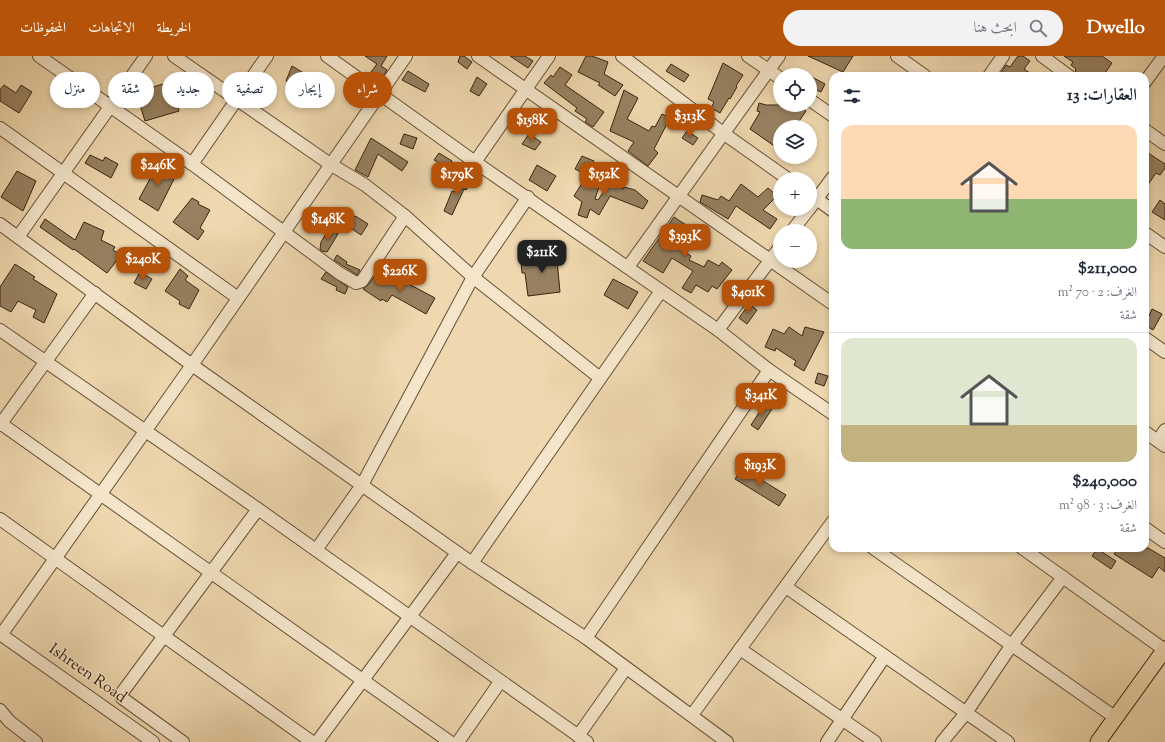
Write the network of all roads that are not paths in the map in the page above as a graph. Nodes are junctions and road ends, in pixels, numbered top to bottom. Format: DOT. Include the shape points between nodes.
graph roads {
  1 [pos="39,56"];
  2 [pos="146,56"];
  3 [pos="174,56"];
  4 [pos="267,56"];
  5 [pos="327,56"];
  6 [pos="406,56"];
  7 [pos="478,56"];
  8 [pos="549,56"];
  9 [pos="748,56"];
  10 [pos="779,56"];
  11 [pos="897,56"];
  12 [pos="1003,56"];
  13 [pos="1042,56"];
  14 [pos="1164,56"];
  15 [pos="630,58"];
  16 [pos="769,71"];
  17 [pos="135,72"];
  18 [pos="256,72"];
  19 [pos="349,72"];
  20 [pos="919,72"];
  21 [pos="992,72"];
  22 [pos="1064,72"];
  23 [pos="773,74"];
  24 [pos="392,75"];
  25 [pos="1149,77"];
  26 [pos="222,89"];
  27 [pos="526,90"];
  28 [pos="392,102"];
  29 [pos="817,105"];
  30 [pos="108,106"];
  31 [pos="109,108"];
  32 [pos="111,108"];
  33 [pos="232,108"];
  34 [pos="250,108"];
  35 [pos="369,108"];
  36 [pos="829,113"];
  37 [pos="0,128"];
  38 [pos="1149,133"];
  39 [pos="723,134"];
  40 [pos="1165,144"];
  41 [pos="475,162"];
  42 [pos="192,164"];
  43 [pos="330,164"];
  44 [pos="778,172"];
  45 [pos="64,173"];
  46 [pos="829,182"];
  47 [pos="679,195"];
  48 [pos="817,197"];
  49 [pos="528,198"];
  50 [pos="817,205"];
  51 [pos="829,209"];
  52 [pos="405,216"];
  53 [pos="0,224"];
  54 [pos="284,232"];
  55 [pos="1149,236"];
  56 [pos="18,237"];
  57 [pos="1165,247"];
  58 [pos="773,256"];
  59 [pos="770,260"];
  60 [pos="628,267"];
  61 [pos="473,277"];
  62 [pos="661,291"];
  63 [pos="95,293"];
  64 [pos="238,298"];
  65 [pos="829,301"];
  66 [pos="0,330"];
  67 [pos="718,330"];
  68 [pos="1149,341"];
  69 [pos="1165,352"];
  70 [pos="45,362"];
  71 [pos="192,365"];
  72 [pos="769,370"];
  73 [pos="600,378"];
  74 [pos="829,411"];
  75 [pos="0,424"];
  76 [pos="1165,430"];
  77 [pos="145,432"];
  78 [pos="1149,435"];
  79 [pos="1161,443"];
  80 [pos="362,485"];
  81 [pos="101,494"];
  82 [pos="258,509"];
  83 [pos="0,519"];
  84 [pos="829,527"];
  85 [pos="1149,531"];
  86 [pos="1165,542"];
  87 [pos="316,550"];
  88 [pos="879,552"];
  89 [pos="1027,552"];
  90 [pos="458,553"];
  91 [pos="56,558"];
  92 [pos="472,563"];
  93 [pos="211,571"];
  94 [pos="1063,578"];
  95 [pos="786,587"];
  96 [pos="410,616"];
  97 [pos="1,635"];
  98 [pos="163,636"];
  99 [pos="586,638"];
  100 [pos="1012,646"];
  101 [pos="740,649"];
  102 [pos="1165,649"];
  103 [pos="885,656"];
  104 [pos="626,668"];
  105 [pos="362,679"];
  106 [pos="500,682"];
  107 [pos="0,710"];
  108 [pos="966,713"];
  109 [pos="692,715"];
  110 [pos="1116,718"];
  111 [pos="842,721"];
  112 [pos="583,739"];
  113 [pos="721,740"];
  114 [pos="36,742"];
  115 [pos="153,742"];
  116 [pos="183,742"];
  117 [pos="312,742"];
  118 [pos="317,742"];
  119 [pos="450,742"];
  120 [pos="458,742"];
  121 [pos="827,742"];
  122 [pos="875,742"];
  123 [pos="942,742"];
  124 [pos="1008,742"];
  125 [pos="1098,742"];
  1 -- 30 [label="street"];
  2 -- 17 [label="street"];
  3 -- 26 [label="street"];
  4 -- 18 [label="street"];
  5 -- 19 [label="street"];
  6 -- 24 [label="street"];
  7 -- 27 [label="street"];
  8 -- 27 [label="street"];
  9 -- 16 [label="street"];
  10 -- 16 [label="street"];
  11 -- 20 [label="street"];
  12 -- 21 [label="street"];
  13 -- 22 [label="street"];
  14 -- 25 [label="street"];
  15 -- 39 [label="street"];
  16 -- 23 [label="street"];
  16 -- 39 [label="street"];
  27 -- 41 [label="street"];
  27 -- 47 [label="street"];
  28 -- 41 [label="street"];
  29 -- 36 [label="street"];
  31 -- 45 [label="street"];
  32 -- 42 [label="street"];
  33 -- 42 [label="street"];
  34 -- 43 [label="street"];
  35 -- 43 [label="street"];
  37 -- 45 [label="street"];
  38 -- 40 [label="street"];
  39 -- 44 [label="street"];
  39 -- 47 [label="street"];
  41 -- 49 [label="street"];
  42 -- 54 [label="street"];
  43 -- 52 [label="street" via="365,185"];
  43 -- 54 [label="street"];
  45 -- 56 [label="street"];
  45 -- 64 [label="street"];
  46 -- 48 [label="street"];
  47 -- 59 [label="street"];
  47 -- 60 [label="street"];
  49 -- 60 [label="street"];
  49 -- 61 [label="street"];
  50 -- 51 [label="street"];
  52 -- 54 [label="street" via="362,281 356,283 338,273"];
  52 -- 61 [label="street"];
  53 -- 56 [label="street"];
  54 -- 64 [label="street"];
  55 -- 57 [label="street"];
  56 -- 63 [label="street"];
  58 -- 59 [label="street"];
  59 -- 65 [label="street"];
  59 -- 67 [label="street"];
  60 -- 62 [label="street"];
  61 -- 73 [label="street"];
  61 -- 80 [label="street"];
  62 -- 67 [label="street"];
  62 -- 73 [label="street"];
  63 -- 70 [label="street"];
  63 -- 71 [label="street"];
  64 -- 71 [label="street"];
  66 -- 70 [label="street"];
  67 -- 72 [label="street"];
  68 -- 69 [label="street"];
  70 -- 75 [label="street"];
  70 -- 77 [label="street"];
  71 -- 77 [label="street"];
  71 -- 80 [label="street"];
  72 -- 74 [label="street"];
  72 -- 99 [label="street"];
  73 -- 92 [label="street"];
  75 -- 81 [label="street"];
  76 -- 79 [label="street"];
  77 -- 81 [label="street"];
  77 -- 82 [label="street"];
  78 -- 79 [label="street"];
  80 -- 87 [label="street"];
  80 -- 90 [label="street"];
  81 -- 91 [label="street"];
  81 -- 93 [label="street"];
  82 -- 87 [label="street"];
  82 -- 93 [label="street"];
  83 -- 91 [label="street"];
  84 -- 95 [label="street"];
  85 -- 86 [label="street"];
  87 -- 96 [label="street"];
  88 -- 100 [label="street"];
  89 -- 94 [label="street"];
  90 -- 92 [label="street"];
  90 -- 96 [label="street"];
  91 -- 97 [label="street"];
  91 -- 98 [label="street"];
  92 -- 99 [label="street"];
  93 -- 98 [label="street"];
  93 -- 105 [label="street"];
  94 -- 100 [label="street"];
  94 -- 102 [label="street"];
  95 -- 101 [label="street"];
  95 -- 103 [label="street"];
  96 -- 105 [label="street"];
  96 -- 106 [label="street"];
  97 -- 115 [label="street, Ishreen Road"];
  98 -- 116 [label="street" via="121,696"];
  98 -- 117 [label="street"];
  99 -- 104 [label="street"];
  100 -- 108 [label="street"];
  100 -- 110 [label="street"];
  101 -- 109 [label="street"];
  101 -- 111 [label="street"];
  102 -- 110 [label="main road"];
  103 -- 108 [label="street"];
  103 -- 111 [label="street"];
  104 -- 109 [label="street"];
  104 -- 112 [label="street"];
  105 -- 118 [label="street"];
  105 -- 119 [label="street"];
  106 -- 112 [label="street"];
  106 -- 120 [label="street"];
  107 -- 114 [label="street" via="9,721"];
  108 -- 123 [label="street"];
  108 -- 124 [label="street"];
  109 -- 113 [label="street"];
  110 -- 125 [label="main road"];
  111 -- 121 [label="street"];
  111 -- 122 [label="street"];
}
